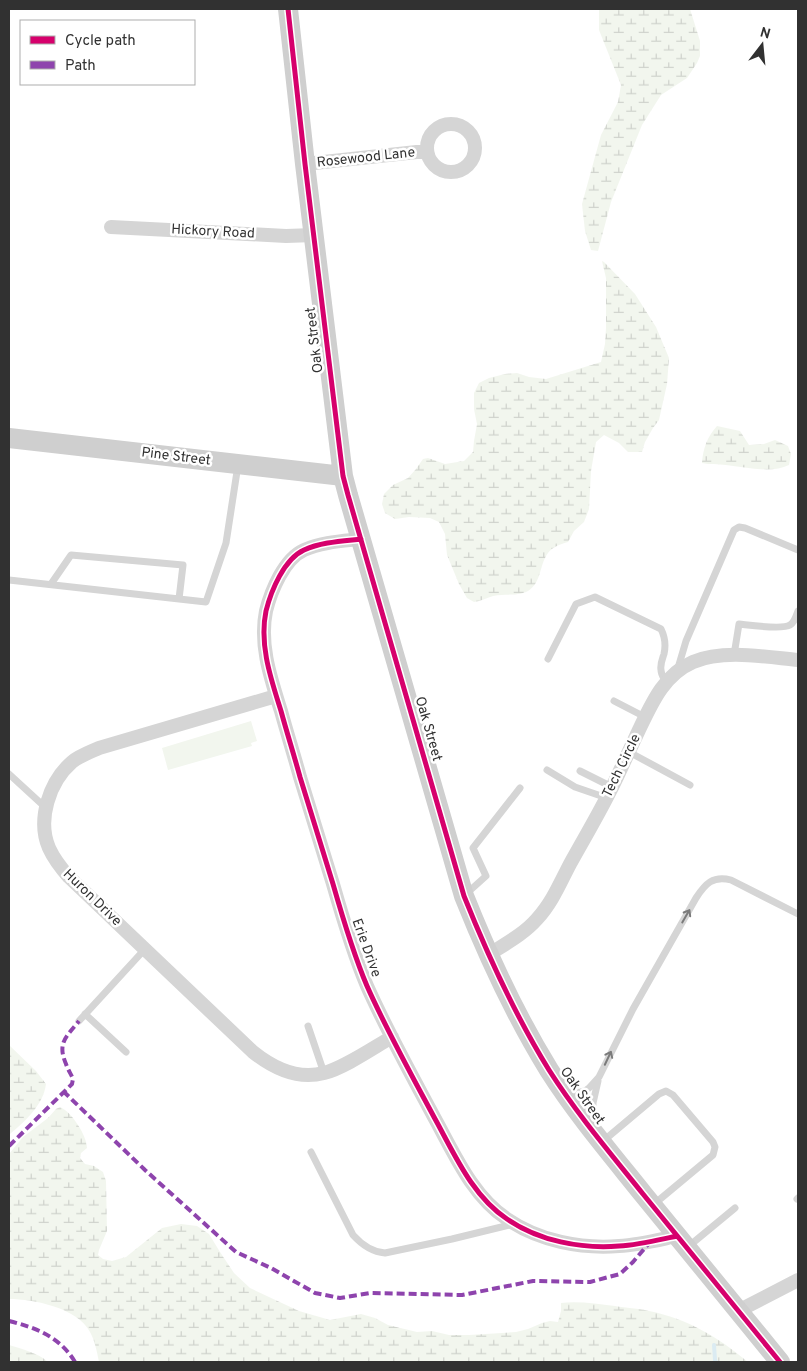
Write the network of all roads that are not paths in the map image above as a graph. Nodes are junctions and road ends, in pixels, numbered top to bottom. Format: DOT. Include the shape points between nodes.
graph roads {
  1 [pos="288,9"];
  2 [pos="426,152"];
  3 [pos="305,164"];
  4 [pos="111,227"];
  5 [pos="314,235"];
  6 [pos="9,438"];
  7 [pos="238,464"];
  8 [pos="343,476"];
  9 [pos="361,539"];
  10 [pos="798,550"];
  11 [pos="9,580"];
  12 [pos="51,584"];
  13 [pos="179,599"];
  14 [pos="798,611"];
  15 [pos="734,655"];
  16 [pos="548,659"];
  17 [pos="798,660"];
  18 [pos="678,671"];
  19 [pos="666,682"];
  20 [pos="276,696"];
  21 [pos="614,701"];
  22 [pos="646,717"];
  23 [pos="629,752"];
  24 [pos="546,770"];
  25 [pos="580,771"];
  26 [pos="9,774"];
  27 [pos="690,785"];
  28 [pos="520,788"];
  29 [pos="610,792"];
  30 [pos="46,808"];
  31 [pos="464,896"];
  32 [pos="798,914"];
  33 [pos="145,949"];
  34 [pos="488,956"];
  35 [pos="85,1014"];
  36 [pos="79,1021"];
  37 [pos="308,1026"];
  38 [pos="392,1037"];
  39 [pos="126,1052"];
  40 [pos="324,1074"];
  41 [pos="599,1077"];
  42 [pos="561,1087"];
  43 [pos="599,1140"];
  44 [pos="311,1152"];
  45 [pos="652,1205"];
  46 [pos="735,1208"];
  47 [pos="514,1224"];
  48 [pos="682,1242"];
  49 [pos="798,1280"];
  50 [pos="738,1311"];
  51 [pos="780,1362"];
  1 -- 3 [label="main road, Oak Street"];
  2 -- 3 [label="street, Rosewood Lane"];
  3 -- 5 [label="main road, Oak Street"];
  4 -- 5 [label="street, Hickory Road"];
  5 -- 8 [label="main road, Oak Street"];
  6 -- 7 [label="main road, Pine Street"];
  7 -- 8 [label="main road, Pine Street"];
  7 -- 13 [label="lane" via="226,543 206,602"];
  8 -- 9 [label="main road, Oak Street"];
  9 -- 20 [label="street, Erie Drive" via="303,550 280,576 268,605 264,631 265,652"];
  9 -- 31 [label="main road, Oak Street"];
  10 -- 18 [label="lane" via="745,528 734,530 686,641"];
  11 -- 12 [label="lane"];
  12 -- 13 [label="lane"];
  12 -- 13 [label="lane" via="71,555 183,565"];
  14 -- 15 [label="lane" via="792,624 787,626 739,624"];
  15 -- 17 [label="street, Tech Circle"];
  15 -- 18 [label="street, Tech Circle" via="703,658"];
  16 -- 19 [label="lane" via="576,604 595,597 661,629 665,652 660,664"];
  18 -- 19 [label="street, Tech Circle"];
  19 -- 22 [label="street, Tech Circle"];
  20 -- 30 [label="street, Huron Drive" via="86,753 63,771"];
  20 -- 38 [label="street, Erie Drive" via="355,954"];
  21 -- 22 [label="lane"];
  22 -- 23 [label="street, Tech Circle"];
  23 -- 27 [label="lane"];
  23 -- 29 [label="street, Tech Circle"];
  24 -- 29 [label="lane" via="575,787"];
  25 -- 29 [label="lane"];
  26 -- 30 [label="lane"];
  28 -- 31 [label="lane" via="473,848 486,876"];
  29 -- 34 [label="street, Tech Circle" via="538,919"];
  30 -- 33 [label="street, Huron Drive" via="45,834 62,868"];
  31 -- 34 [label="main road, Oak Street"];
  41 -- 32 [label="lane, one-way" via="649,978 704,887 713,880 731,880"];
  33 -- 35 [label="lane"];
  33 -- 40 [label="street, Huron Drive" via="261,1058 284,1071"];
  34 -- 42 [label="main road, Oak Street"];
  35 -- 36 [label="lane"];
  35 -- 39 [label="lane"];
  37 -- 40 [label="lane"];
  38 -- 40 [label="street, Huron Drive"];
  38 -- 47 [label="street, Erie Drive" via="464,1172 487,1203"];
  41 -- 42 [label="lane" via="585,1091 575,1093"];
  41 -- 43 [label="lane" via="593,1102 593,1122"];
  42 -- 43 [label="main road, Oak Street"];
  43 -- 45 [label="main road, Oak Street"];
  43 -- 45 [label="lane" via="666,1091 713,1142 713,1155"];
  44 -- 47 [label="lane" via="353,1235 375,1252 385,1253 452,1240"];
  45 -- 48 [label="main road, Oak Street"];
  46 -- 48 [label="lane"];
  47 -- 48 [label="street, Erie Drive" via="552,1240 580,1245"];
  48 -- 50 [label="main road, Oak Street"];
  49 -- 50 [label="street"];
  50 -- 51 [label="main road, Oak Street"];
}
